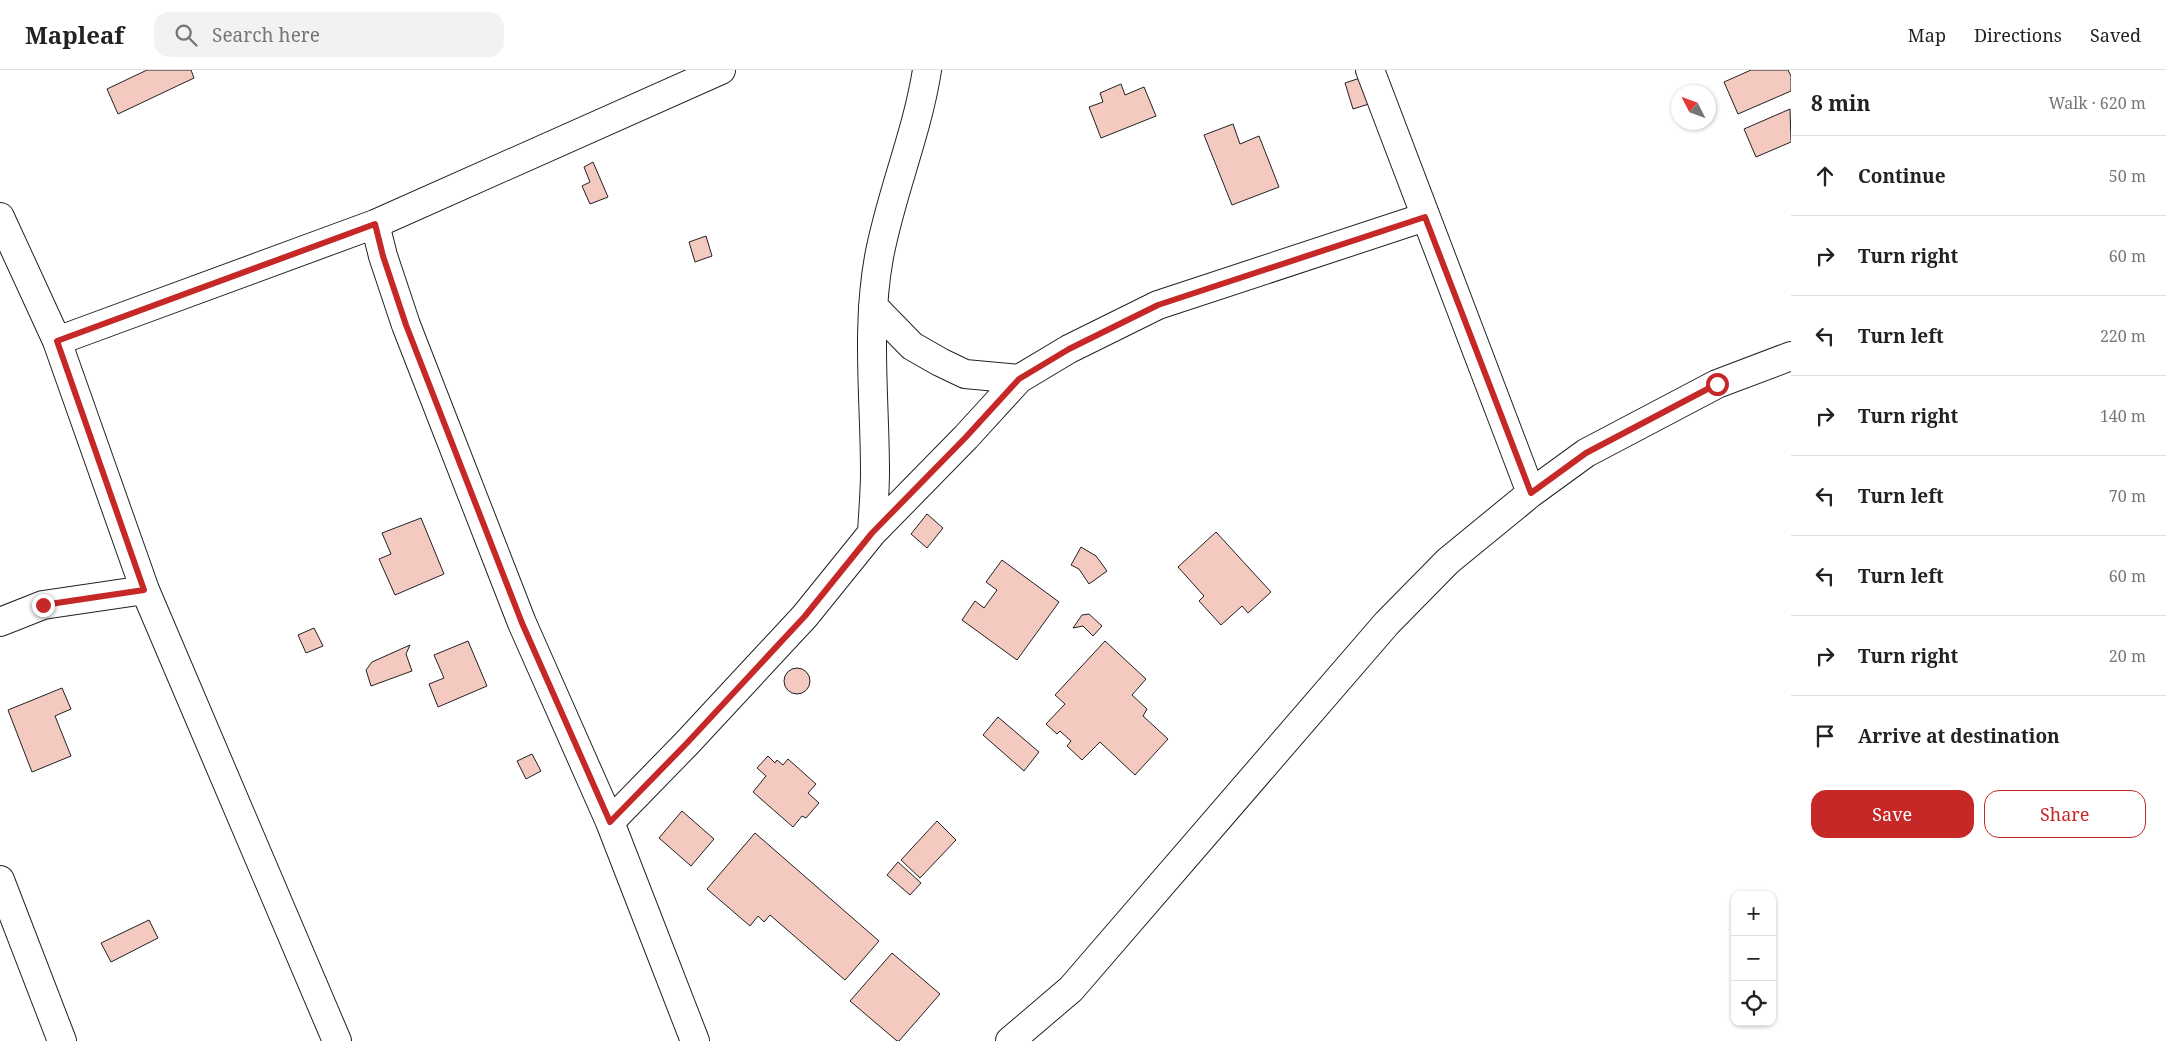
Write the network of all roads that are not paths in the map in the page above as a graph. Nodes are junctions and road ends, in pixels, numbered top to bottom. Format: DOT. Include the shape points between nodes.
graph roads {
  1 [pos="720,70"];
  2 [pos="927,70"];
  3 [pos="1370,70"];
  4 [pos="1425,217"];
  5 [pos="0,218"];
  6 [pos="375,224"];
  7 [pos="873,306"];
  8 [pos="57,341"];
  9 [pos="1791,356"];
  10 [pos="1019,379"];
  11 [pos="1531,493"];
  12 [pos="872,533"];
  13 [pos="144,590"];
  14 [pos="0,622"];
  15 [pos="610,822"];
  16 [pos="0,880"];
  17 [pos="62,1041"];
  18 [pos="338,1041"];
  19 [pos="695,1041"];
  20 [pos="1010,1041"];
  1 -- 6 [label="street"];
  2 -- 7 [label="street" via="923,97 885,230"];
  3 -- 4 [label="street"];
  4 -- 10 [label="street" via="1158,305 1069,349"];
  4 -- 11 [label="street"];
  5 -- 8 [label="street"];
  6 -- 8 [label="street"];
  6 -- 15 [label="street" via="406,325 522,623"];
  7 -- 10 [label="street" via="912,346 940,362 964,374"];
  7 -- 12 [label="street" via="875,473"];
  8 -- 13 [label="street"];
  9 -- 11 [label="street" via="1717,384 1682,402 1586,453"];
  10 -- 12 [label="street"];
  11 -- 20 [label="street" via="1448,561 1387,623 1071,989"];
  12 -- 15 [label="street" via="805,616"];
  13 -- 14 [label="street" via="43,605"];
  13 -- 18 [label="street"];
  15 -- 19 [label="street"];
  16 -- 17 [label="street"];
}
